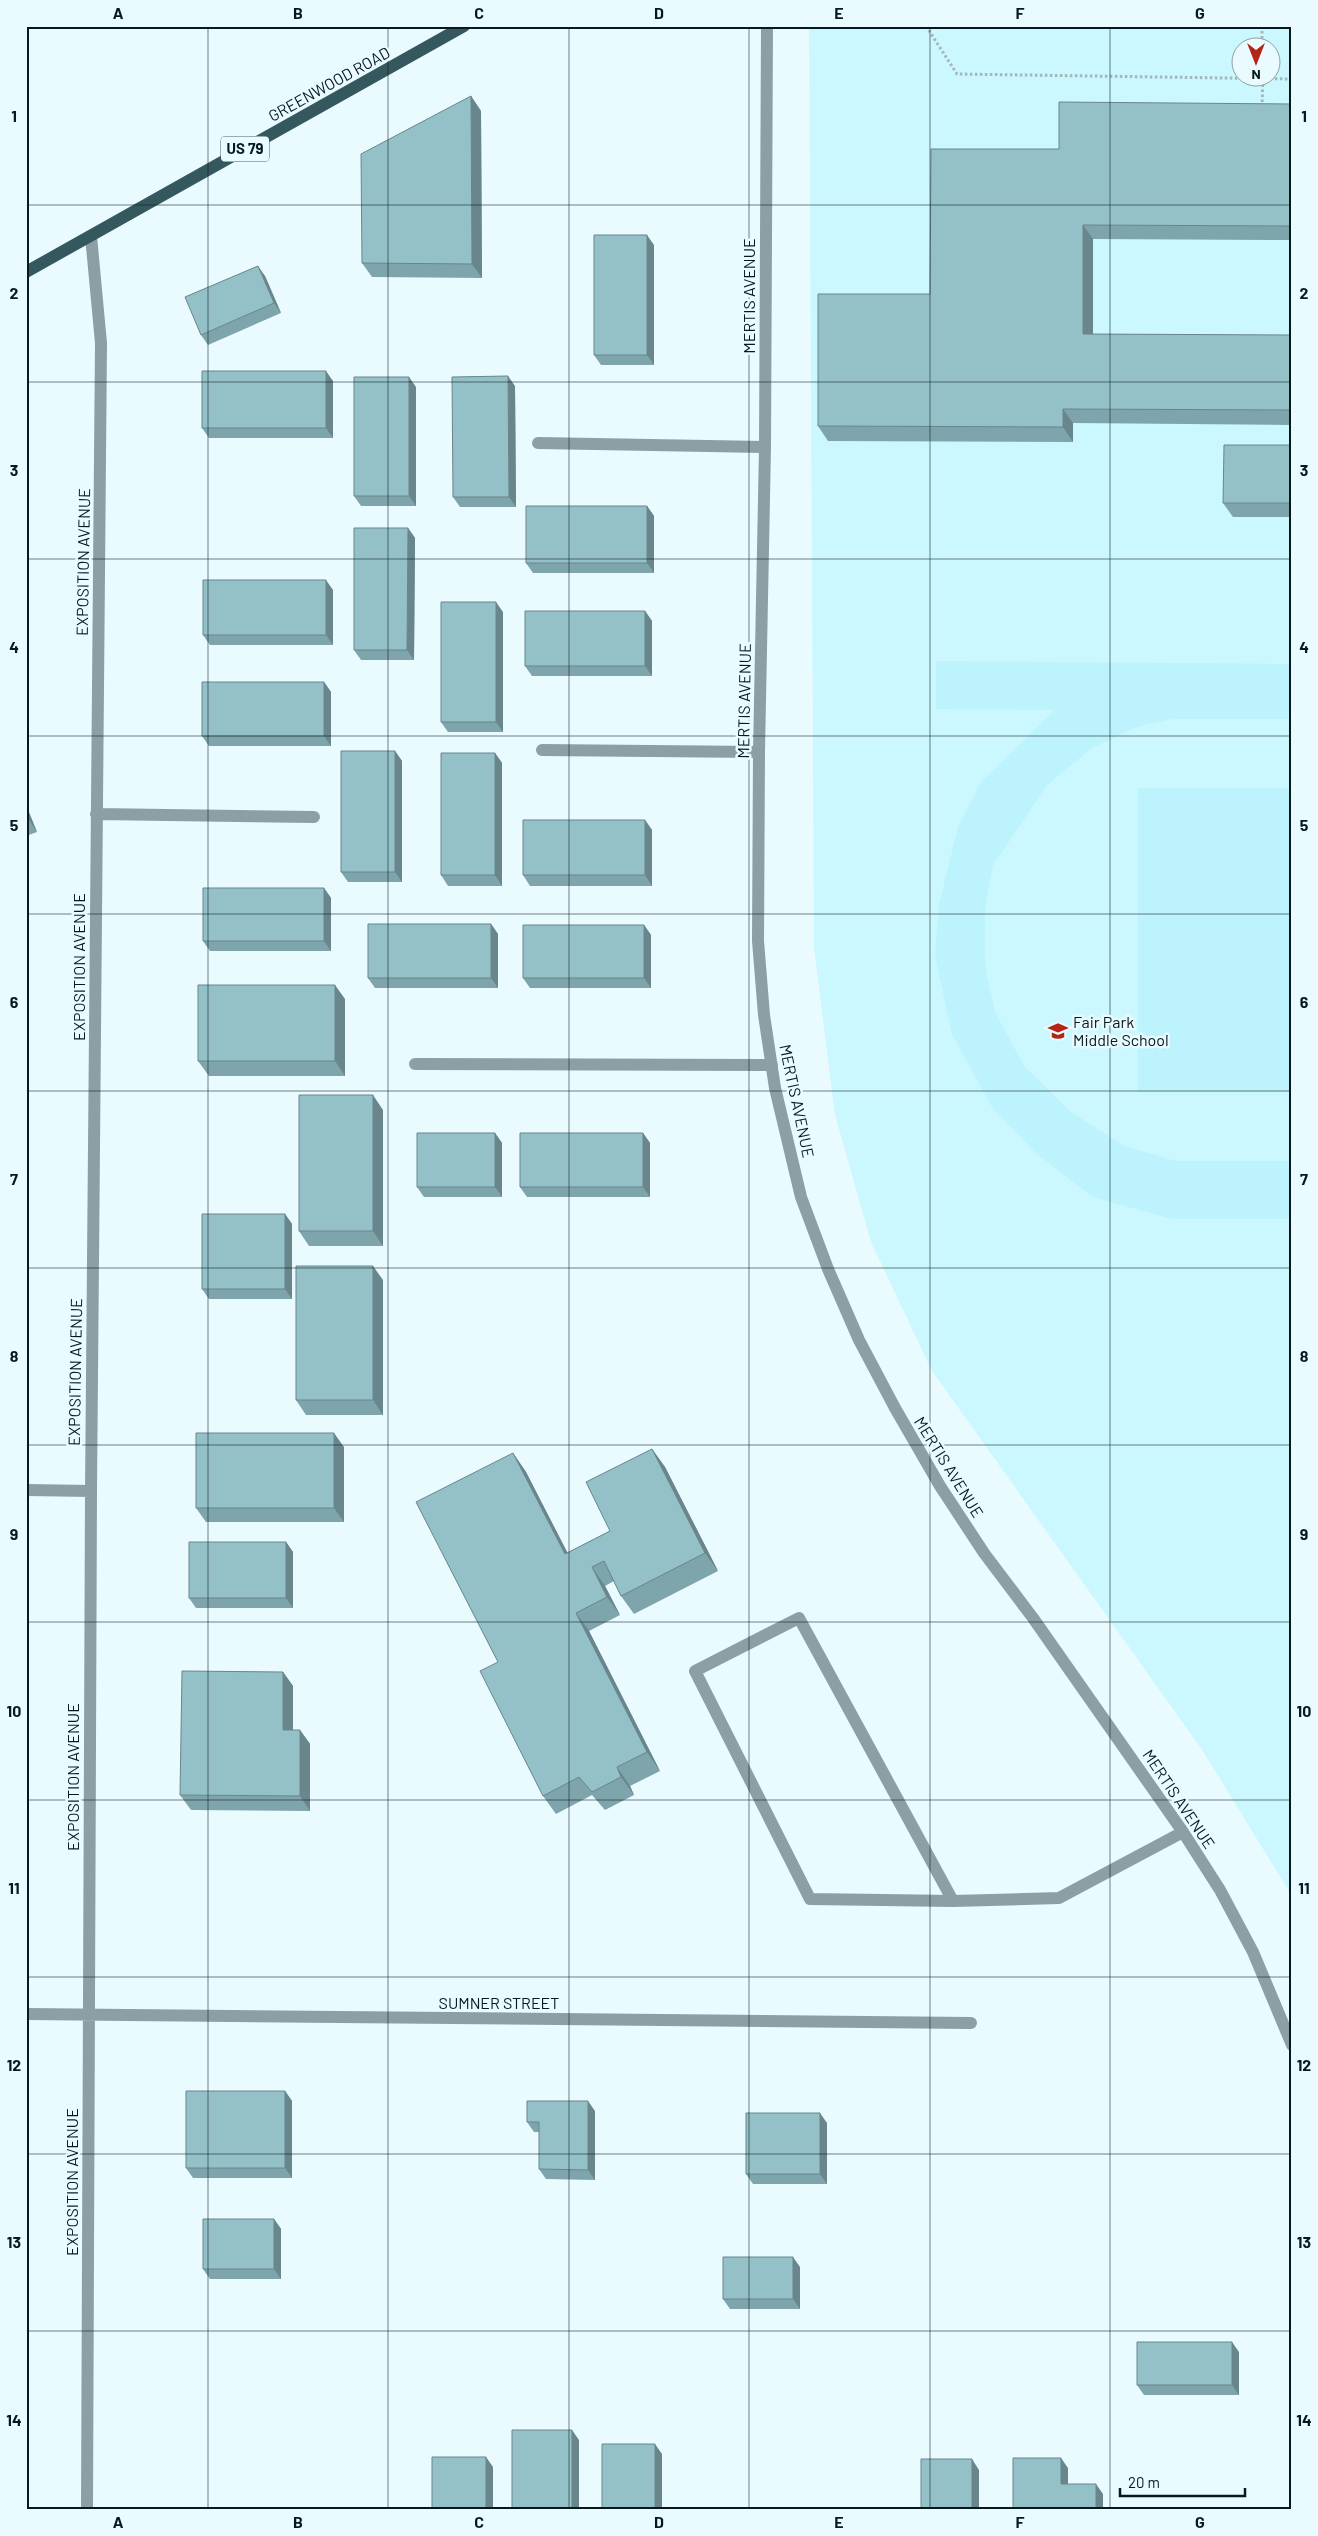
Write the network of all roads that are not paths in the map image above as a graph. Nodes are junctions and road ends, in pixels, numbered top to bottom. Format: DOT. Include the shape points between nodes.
graph roads {
  1 [pos="464,26"];
  2 [pos="767,26"];
  3 [pos="91,236"];
  4 [pos="26,272"];
  5 [pos="538,443"];
  6 [pos="765,447"];
  7 [pos="542,750"];
  8 [pos="759,752"];
  9 [pos="96,814"];
  10 [pos="314,816"];
  11 [pos="415,1064"];
  12 [pos="772,1065"];
  13 [pos="26,1490"];
  14 [pos="90,1490"];
  15 [pos="1183,1832"];
  16 [pos="953,1901"];
  17 [pos="26,2014"];
  18 [pos="89,2016"];
  19 [pos="971,2023"];
  20 [pos="1292,2045"];
  21 [pos="87,2510"];
  1 -- 3 [label="main road, GREENWOOD ROAD / US 79"];
  2 -- 6 [label="street, MERTIS AVENUE"];
  3 -- 4 [label="main road, GREENWOOD ROAD / US 79"];
  3 -- 9 [label="street, EXPOSITION AVENUE" via="101,343"];
  5 -- 6 [label="street"];
  6 -- 8 [label="street, MERTIS AVENUE"];
  7 -- 8 [label="street"];
  8 -- 12 [label="street, MERTIS AVENUE" via="758,941"];
  9 -- 10 [label="street"];
  9 -- 14 [label="street, EXPOSITION AVENUE"];
  11 -- 12 [label="street"];
  12 -- 15 [label="street, MERTIS AVENUE" via="801,1197 828,1269 895,1408 984,1553"];
  13 -- 14 [label="street"];
  14 -- 18 [label="street, EXPOSITION AVENUE"];
  15 -- 16 [label="street" via="1060,1898"];
  15 -- 20 [label="street, MERTIS AVENUE" via="1220,1890 1253,1952"];
  16 -- 16 [label="street" via="799,1618 695,1671 810,1899"];
  17 -- 18 [label="street, SUMNER STREET"];
  18 -- 19 [label="street, SUMNER STREET"];
  18 -- 21 [label="street, EXPOSITION AVENUE"];
}
